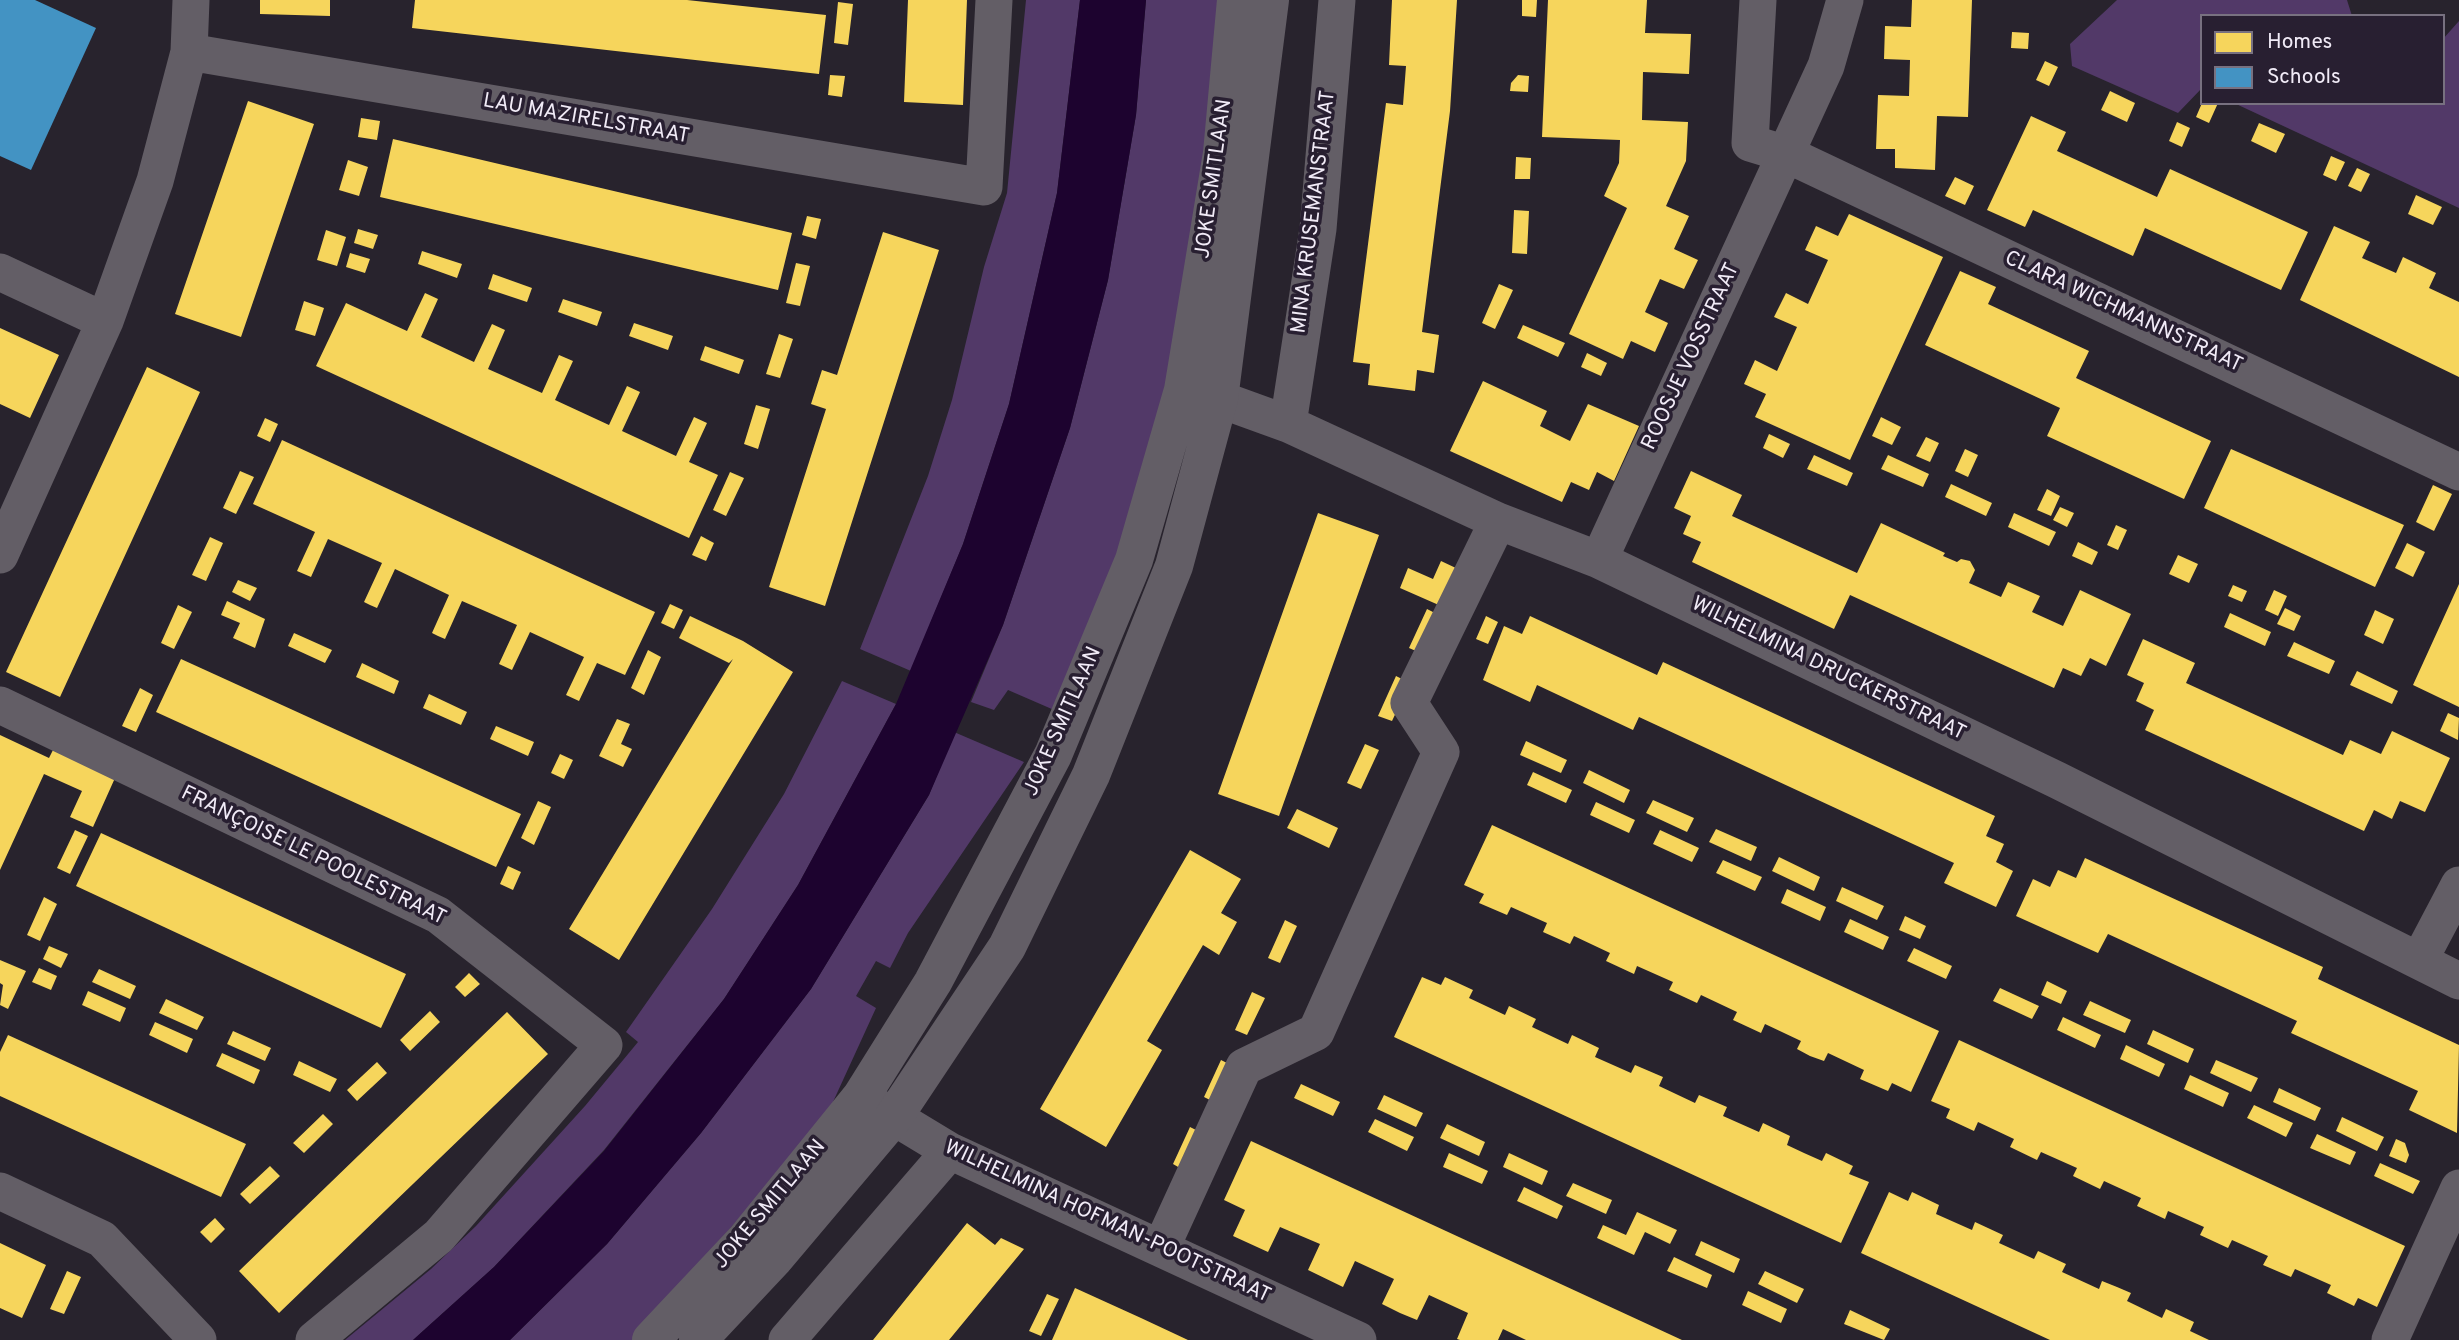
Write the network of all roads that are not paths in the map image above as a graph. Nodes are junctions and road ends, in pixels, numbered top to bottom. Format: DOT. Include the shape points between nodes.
graph roads {
  1 [pos="191,0"];
  2 [pos="994,0"];
  3 [pos="1236,0"];
  4 [pos="1270,0"];
  5 [pos="1338,0"];
  6 [pos="1758,0"];
  7 [pos="1845,0"];
  8 [pos="189,52"];
  9 [pos="1786,154"];
  10 [pos="0,272"];
  11 [pos="104,321"];
  12 [pos="1201,394"];
  13 [pos="1288,424"];
  14 [pos="2459,472"];
  15 [pos="1498,521"];
  16 [pos="0,555"];
  17 [pos="1599,560"];
  18 [pos="0,705"];
  19 [pos="2459,885"];
  20 [pos="2419,961"];
  21 [pos="2459,981"];
  22 [pos="861,1097"];
  23 [pos="892,1118"];
  24 [pos="950,1151"];
  25 [pos="2459,1188"];
  26 [pos="0,1191"];
  27 [pos="1161,1248"];
  28 [pos="198,1340"];
  29 [pos="314,1340"];
  30 [pos="651,1340"];
  31 [pos="698,1340"];
  32 [pos="787,1340"];
  33 [pos="1358,1340"];
  34 [pos="2390,1340"];
  1 -- 8 [label="street"];
  2 -- 8 [label="street, LAU MAZIRELSTRAAT" via="984,187"];
  3 -- 12 [label="street, JOKE SMITLAAN"];
  4 -- 12 [label="street, JOKE SMITLAAN"];
  5 -- 13 [label="street, MINA KRUSEMANSTRAAT" via="1318,229"];
  6 -- 9 [label="street" via="1750,143"];
  7 -- 9 [label="street, ROOSJE VOSSTRAAT" via="1826,66"];
  8 -- 11 [label="street" via="155,181"];
  9 -- 14 [label="street, CLARA WICHMANNSTRAAT"];
  9 -- 17 [label="street, ROOSJE VOSSTRAAT"];
  10 -- 11 [label="street"];
  11 -- 16 [label="street"];
  12 -- 13 [label="street, WILHELMINA DRUCKERSTRAAT"];
  12 -- 22 [label="street, JOKE SMITLAAN" via="1054,755 933,982"];
  12 -- 23 [label="street, JOKE SMITLAAN" via="1174,566 1091,775 1007,947"];
  13 -- 15 [label="street, WILHELMINA DRUCKERSTRAAT"];
  15 -- 17 [label="street, WILHELMINA DRUCKERSTRAAT"];
  15 -- 27 [label="street" via="1409,703 1441,752 1317,1032 1244,1067"];
  17 -- 20 [label="street, WILHELMINA DRUCKERSTRAAT" via="2057,780"];
  18 -- 29 [label="street, FRANÇOISE LE POOLESTRAAT" via="438,915 604,1045 439,1236"];
  19 -- 20 [label="street"];
  20 -- 21 [label="street, WILHELMINA DRUCKERSTRAAT"];
  22 -- 23 [label="street, WILHELMINA HOFMAN-POOTSTRAAT"];
  22 -- 30 [label="street, JOKE SMITLAAN" via="746,1239"];
  23 -- 24 [label="street, WILHELMINA HOFMAN-POOTSTRAAT"];
  23 -- 31 [label="street, JOKE SMITLAAN" via="774,1259"];
  24 -- 27 [label="street, WILHELMINA HOFMAN-POOTSTRAAT"];
  24 -- 32 [label="street"];
  25 -- 34 [label="street"];
  26 -- 28 [label="street" via="102,1239"];
  27 -- 33 [label="street, WILHELMINA HOFMAN-POOTSTRAAT"];
}
